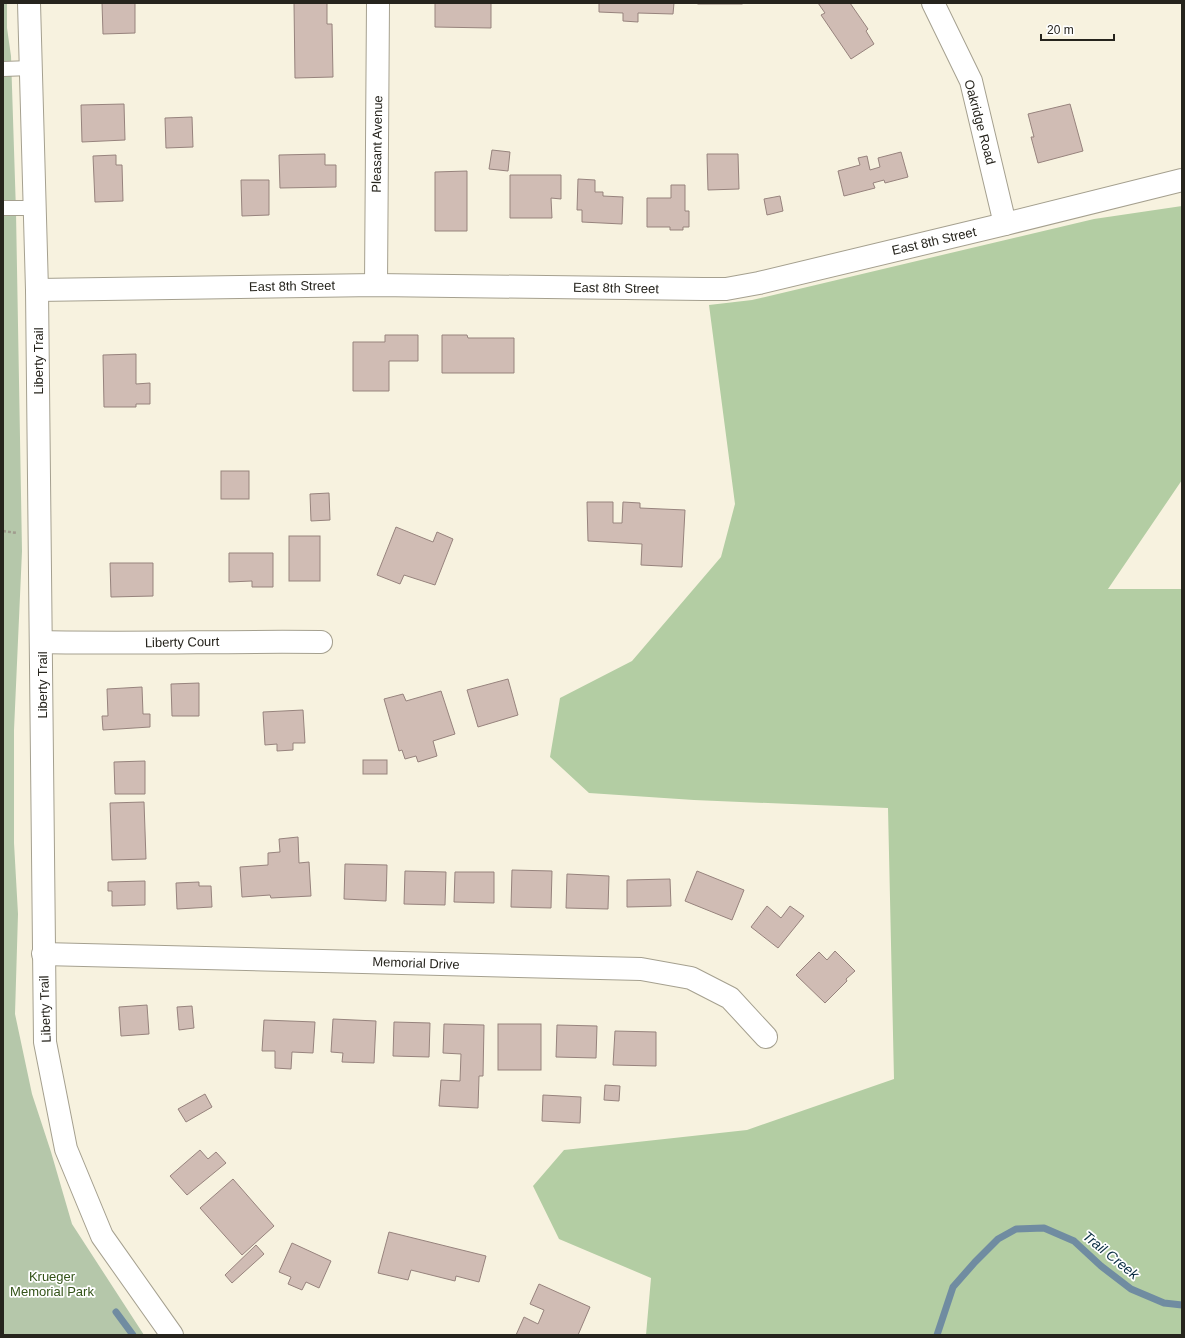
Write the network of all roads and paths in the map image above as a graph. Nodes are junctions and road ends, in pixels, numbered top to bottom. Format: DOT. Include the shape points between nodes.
graph roads {
  1 [pos="29,3"];
  2 [pos="378,3"];
  3 [pos="933,3"];
  4 [pos="31,68"];
  5 [pos="3,69"];
  6 [pos="1182,180"];
  7 [pos="3,208"];
  8 [pos="35,208"];
  9 [pos="1005,224"];
  10 [pos="376,285"];
  11 [pos="37,290"];
  12 [pos="42,642"];
  13 [pos="322,642"];
  14 [pos="43,954"];
  15 [pos="766,1037"];
  16 [pos="172,1335"];
  1 -- 4 [label="street, Liberty Trail"];
  2 -- 10 [label="street, Pleasant Avenue"];
  3 -- 9 [label="street, Oakridge Road" via="971,81"];
  4 -- 5 [label="lane"];
  4 -- 8 [label="street, Liberty Trail"];
  6 -- 9 [label="street, East 8th Street"];
  7 -- 8 [label="lane"];
  8 -- 11 [label="street, Liberty Trail"];
  9 -- 10 [label="street, East 8th Street" via="759,283 726,288"];
  10 -- 11 [label="street, East 8th Street"];
  11 -- 12 [label="street, Liberty Trail"];
  12 -- 13 [label="street, Liberty Court"];
  12 -- 14 [label="street, Liberty Trail"];
  14 -- 15 [label="street, Memorial Drive" via="641,969 691,978 730,998"];
  14 -- 16 [label="street, Liberty Trail" via="45,1042 66,1149 102,1236"];
}
